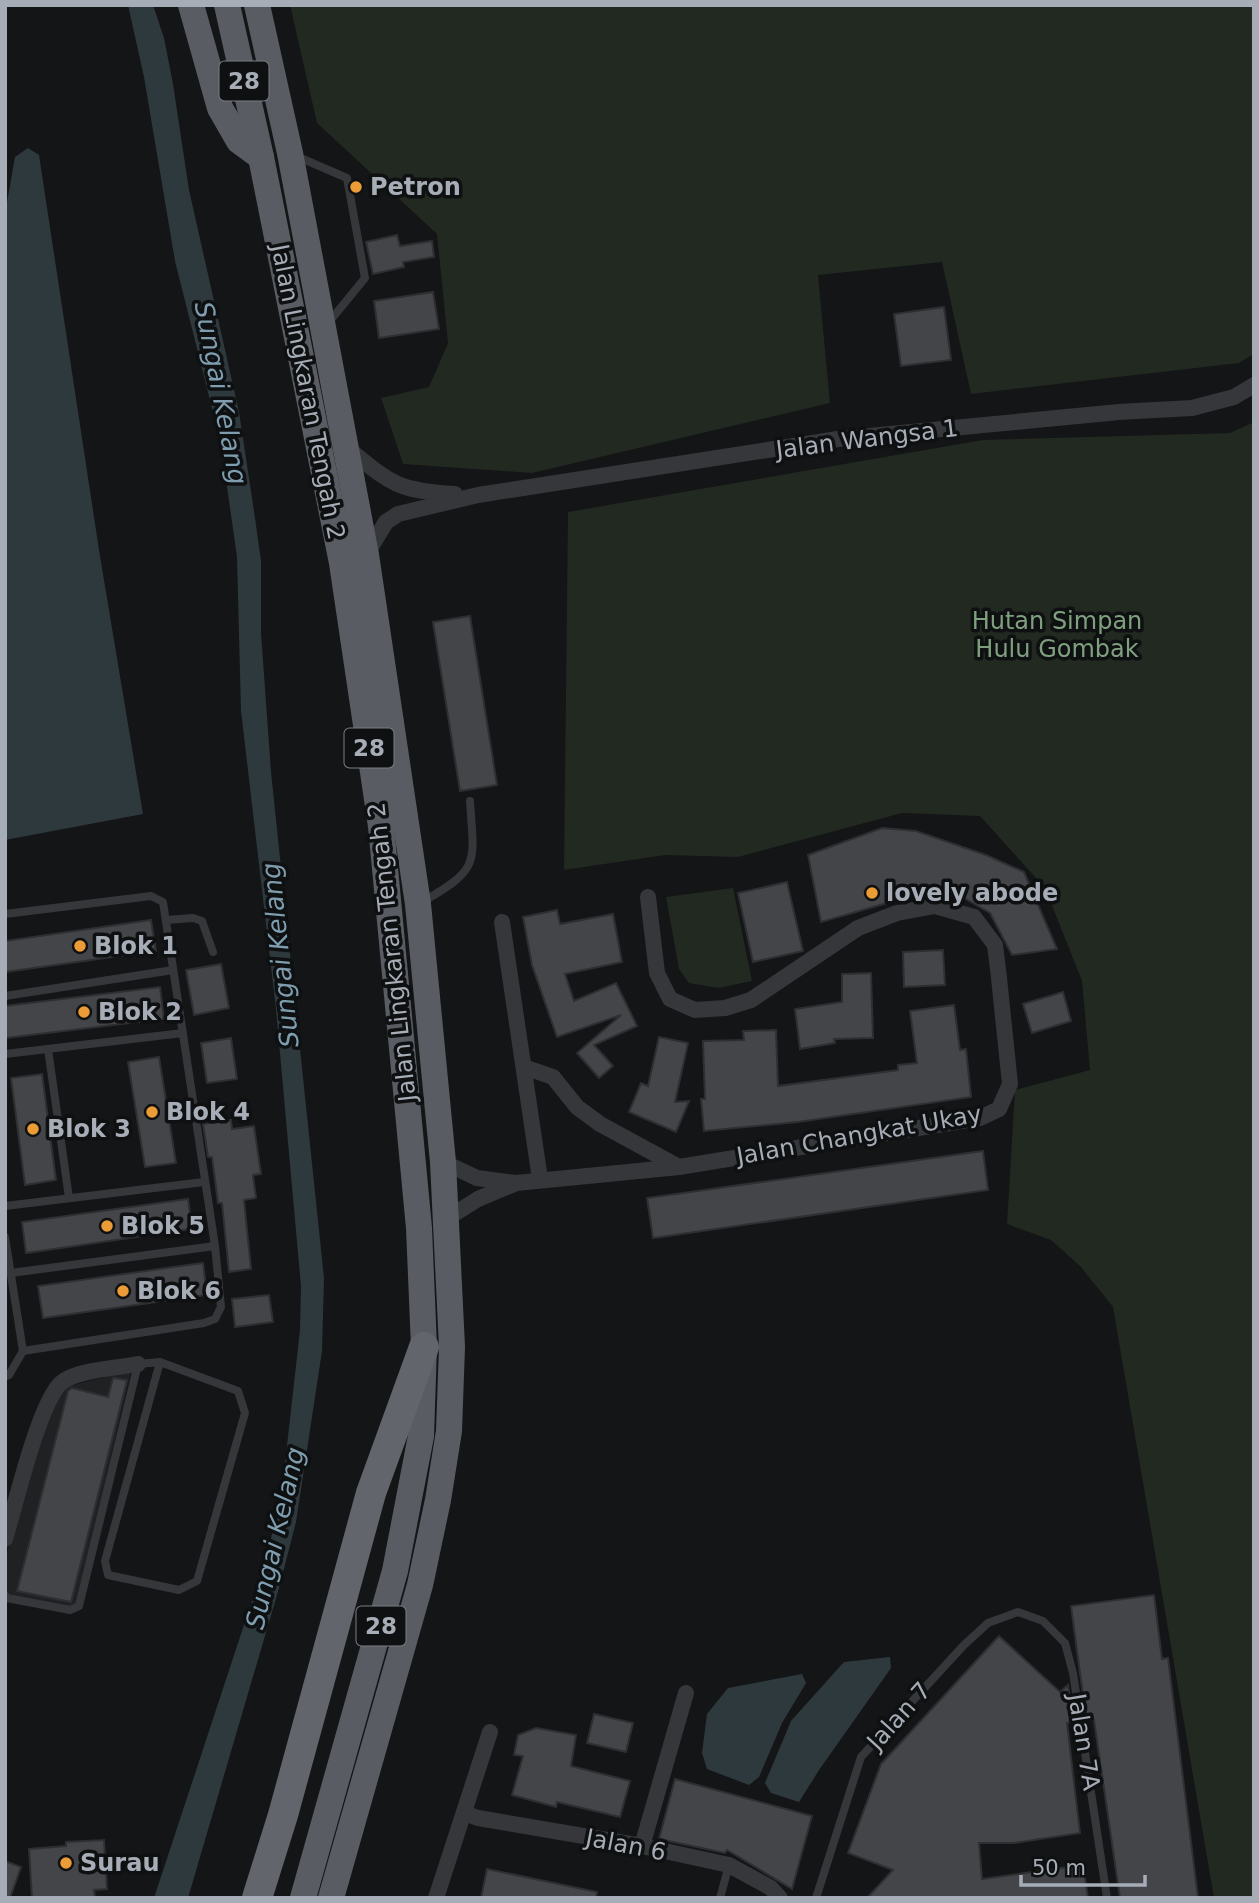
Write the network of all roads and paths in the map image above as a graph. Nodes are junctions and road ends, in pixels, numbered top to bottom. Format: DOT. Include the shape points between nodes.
graph roads {
  1 [pos="191,5"];
  2 [pos="226,5"];
  3 [pos="257,5"];
  4 [pos="290,153"];
  5 [pos="261,157"];
  6 [pos="324,328"];
  7 [pos="1254,385"];
  8 [pos="346,447"];
  9 [pos="478,495"];
  10 [pos="366,555"];
  11 [pos="470,801"];
  12 [pos="648,897"];
  13 [pos="418,905"];
  14 [pos="5,914"];
  15 [pos="166,920"];
  16 [pos="502,922"];
  17 [pos="213,952"];
  18 [pos="173,970"];
  19 [pos="5,996"];
  20 [pos="183,1033"];
  21 [pos="48,1049"];
  22 [pos="5,1054"];
  23 [pos="524,1067"];
  24 [pos="443,1162"];
  25 [pos="679,1167"];
  26 [pos="540,1179"];
  27 [pos="204,1182"];
  28 [pos="516,1182"];
  29 [pos="69,1198"];
  30 [pos="5,1206"];
  31 [pos="446,1219"];
  32 [pos="5,1237"];
  33 [pos="215,1246"];
  34 [pos="11,1273"];
  35 [pos="424,1346"];
  36 [pos="23,1351"];
  37 [pos="160,1362"];
  38 [pos="138,1364"];
  39 [pos="5,1377"];
  40 [pos="5,1539"];
  41 [pos="5,1595"];
  42 [pos="1018,1612"];
  43 [pos="686,1693"];
  44 [pos="490,1732"];
  45 [pos="464,1813"];
  46 [pos="642,1846"];
  47 [pos="729,1866"];
  48 [pos="257,1898"];
  49 [pos="303,1898"];
  50 [pos="331,1898"];
  51 [pos="436,1898"];
  52 [pos="720,1898"];
  53 [pos="780,1898"];
  54 [pos="816,1898"];
  55 [pos="1107,1898"];
  1 -- 5 [label="highway" via="220,108 239,141"];
  2 -- 5 [label="highway, Jalan Lingkaran Tengah 2 / 28"];
  3 -- 4 [label="highway, Jalan Lingkaran Tengah 2 / 28"];
  4 -- 6 [label="highway, Jalan Lingkaran Tengah 2 / 28"];
  4 -- 6 [label="lane" via="347,178 365,278"];
  5 -- 35 [label="highway, Jalan Lingkaran Tengah 2 / 28" via="342,563 381,826 419,1228"];
  6 -- 8 [label="highway, Jalan Lingkaran Tengah 2 / 28"];
  7 -- 9 [label="street, Jalan Wangsa 1" via="1234,397 1192,408 838,439"];
  8 -- 9 [label="street, Jalan Wangsa 1" via="402,488"];
  8 -- 10 [label="highway, Jalan Lingkaran Tengah 2 / 28"];
  9 -- 10 [label="street, Jalan Wangsa 1" via="398,514 386,522"];
  10 -- 13 [label="highway, Jalan Lingkaran Tengah 2 / 28"];
  11 -- 13 [label="lane" via="474,855 469,866 452,884"];
  12 -- 25 [label="street, Jalan Changkat Ukay" via="657,973 670,999 695,1010 751,1000 858,928 897,913 935,906 974,917 995,945 999,978 1010,1084 999,1109 980,1118"];
  13 -- 24 [label="highway, Jalan Lingkaran Tengah 2 / 28"];
  14 -- 15 [label="lane" via="151,896 163,902"];
  15 -- 17 [label="lane" via="202,921"];
  15 -- 18 [label="lane"];
  16 -- 23 [label="street"];
  18 -- 19 [label="lane"];
  18 -- 20 [label="lane"];
  20 -- 21 [label="lane"];
  20 -- 27 [label="lane"];
  21 -- 22 [label="lane"];
  21 -- 29 [label="lane"];
  23 -- 25 [label="street" via="553,1077 577,1107 600,1124"];
  23 -- 26 [label="street"];
  24 -- 28 [label="street, Jalan Changkat Ukay" via="477,1178"];
  24 -- 31 [label="highway, Jalan Lingkaran Tengah 2 / 28"];
  25 -- 26 [label="street, Jalan Changkat Ukay"];
  26 -- 28 [label="street, Jalan Changkat Ukay"];
  27 -- 29 [label="lane"];
  27 -- 33 [label="lane"];
  28 -- 31 [label="street, Jalan Changkat Ukay"];
  29 -- 30 [label="lane"];
  31 -- 50 [label="highway, Jalan Lingkaran Tengah 2 / 28" via="452,1347 449,1431 438,1500 420,1585"];
  32 -- 34 [label="lane"];
  33 -- 34 [label="lane"];
  33 -- 36 [label="lane" via="221,1307 215,1319"];
  34 -- 36 [label="lane"];
  35 -- 48 [label="highway" via="371,1493"];
  35 -- 49 [label="highway, Jalan Lingkaran Tengah 2 / 28" via="421,1436 395,1571"];
  36 -- 39 [label="lane"];
  37 -- 37 [label="lane" via="105,1561 108,1575 179,1590 197,1581 245,1413 238,1391"];
  37 -- 38 [label="lane"];
  38 -- 40 [label="street" via="62,1382 45,1405"];
  38 -- 41 [label="lane" via="79,1605 70,1610"];
  42 -- 54 [label="lane, Jalan 7" via="980,1630 861,1758"];
  42 -- 55 [label="lane, Jalan 7A" via="1043,1621 1065,1643"];
  43 -- 46 [label="street"];
  44 -- 45 [label="street"];
  45 -- 46 [label="street, Jalan 6"];
  45 -- 51 [label="street"];
  46 -- 47 [label="street, Jalan 6"];
  47 -- 52 [label="lane"];
  47 -- 53 [label="street, Jalan 6" via="771,1888"];
}
